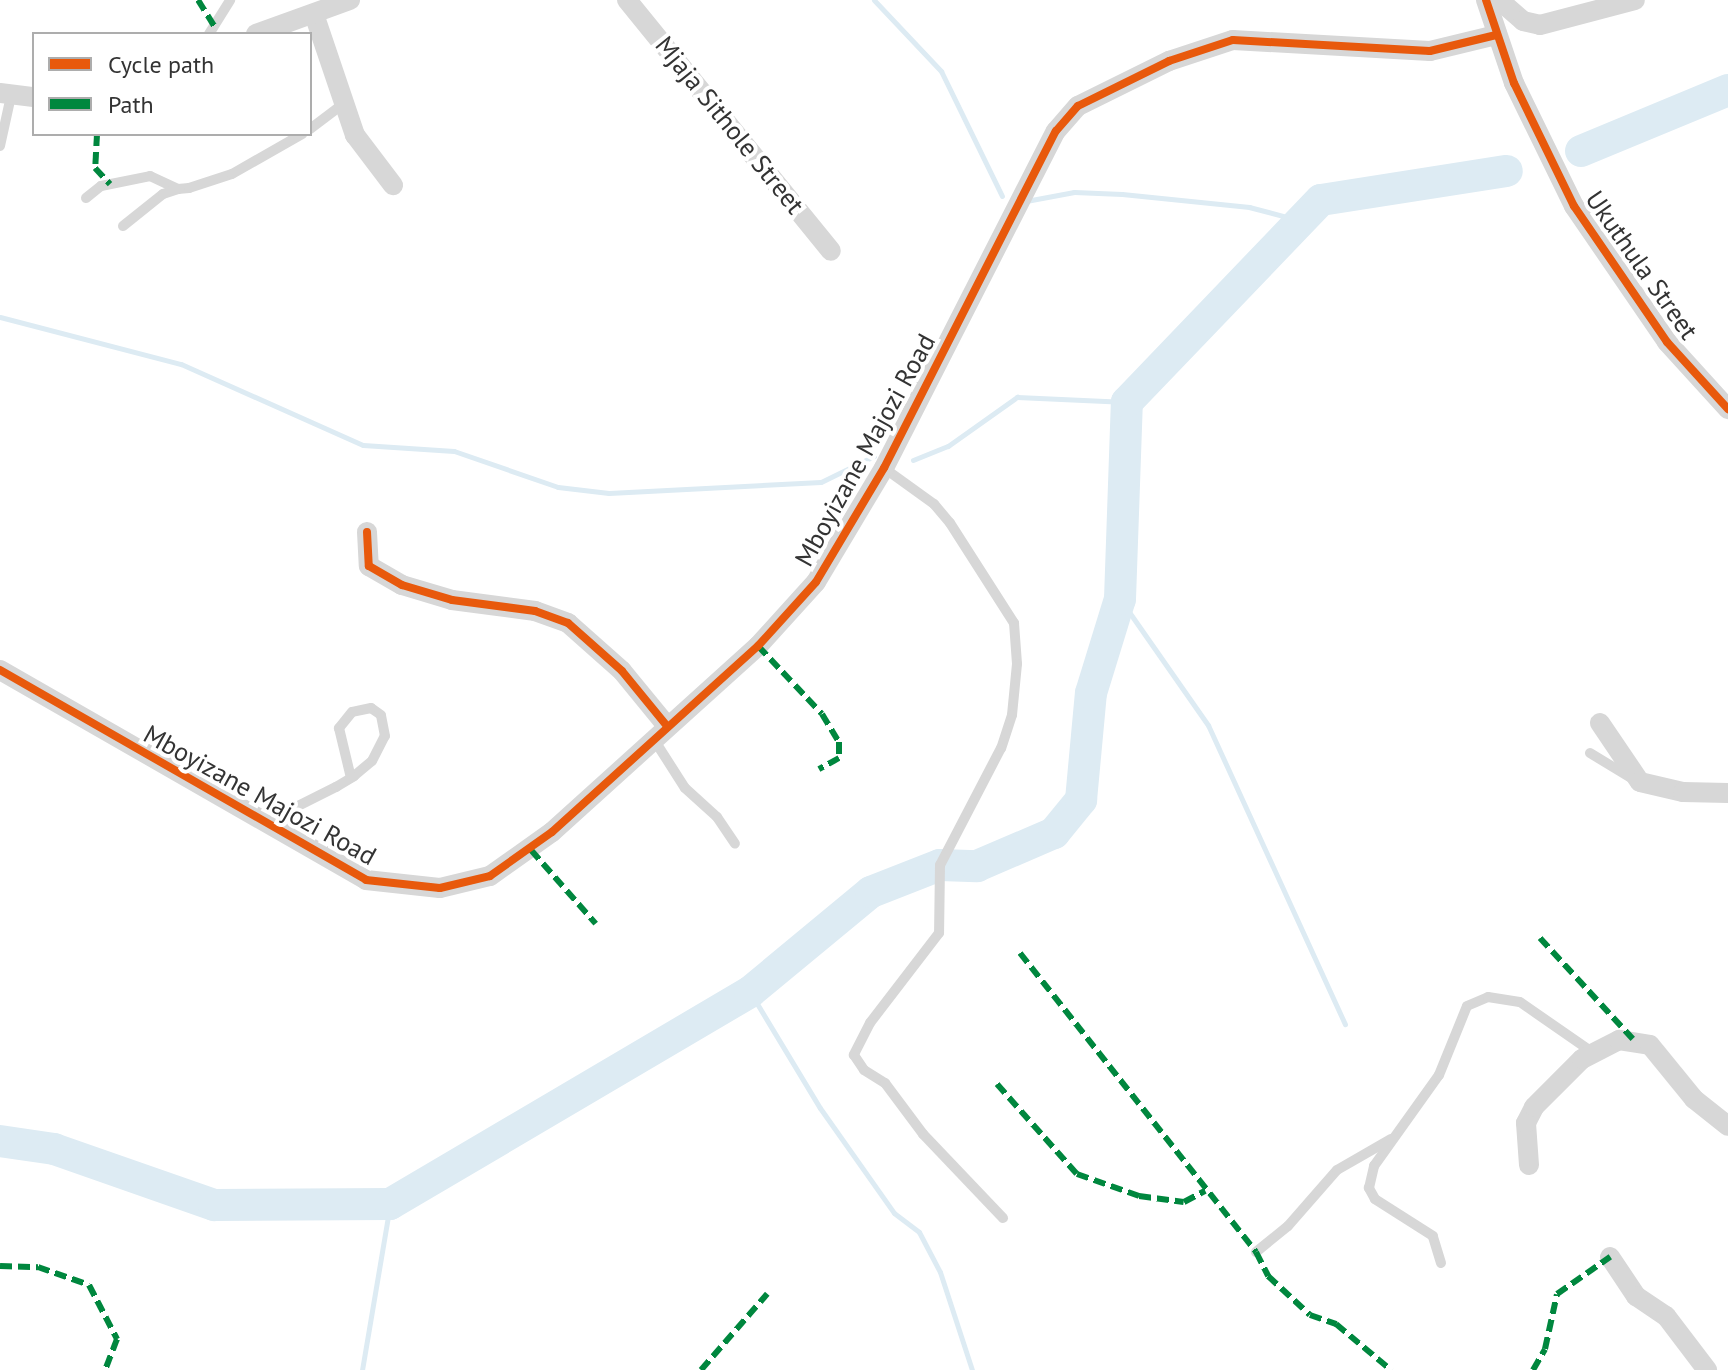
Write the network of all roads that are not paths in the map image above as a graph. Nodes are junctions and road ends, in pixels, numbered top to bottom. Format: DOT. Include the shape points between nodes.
graph roads {
  1 [pos="230,0"];
  2 [pos="350,0"];
  3 [pos="627,0"];
  4 [pos="1486,0"];
  5 [pos="1499,0"];
  6 [pos="1635,0"];
  7 [pos="314,14"];
  8 [pos="210,32"];
  9 [pos="262,32"];
  10 [pos="1496,35"];
  11 [pos="6,94"];
  12 [pos="32,97"];
  13 [pos="343,104"];
  14 [pos="312,127"];
  15 [pos="298,136"];
  16 [pos="0,146"];
  17 [pos="393,185"];
  18 [pos="178,189"];
  19 [pos="86,198"];
  20 [pos="123,226"];
  21 [pos="831,251"];
  22 [pos="1728,409"];
  23 [pos="884,468"];
  24 [pos="367,532"];
  25 [pos="0,670"];
  26 [pos="1600,723"];
  27 [pos="660,732"];
  28 [pos="1590,753"];
  29 [pos="351,778"];
  30 [pos="1640,782"];
  31 [pos="1728,793"];
  32 [pos="270,828"];
  33 [pos="735,844"];
  34 [pos="1592,1052"];
  35 [pos="1728,1126"];
  36 [pos="1393,1138"];
  37 [pos="1529,1165"];
  38 [pos="1003,1218"];
  39 [pos="1256,1252"];
  40 [pos="1610,1257"];
  41 [pos="1441,1263"];
  42 [pos="1707,1370"];
  1 -- 8 [label="lane"];
  2 -- 7 [label="street"];
  3 -- 21 [label="street, Mjaja Sithole Street"];
  4 -- 10 [label="street, Ukuthula Street"];
  5 -- 6 [label="street" via="1523,21 1540,25"];
  7 -- 9 [label="street"];
  7 -- 13 [label="street"];
  10 -- 22 [label="street, Ukuthula Street" via="1574,206 1602,253 1667,342"];
  10 -- 23 [label="street, Mboyizane Majozi Road" via="1430,51 1233,40 1169,61 1078,106 1056,131"];
  11 -- 12 [label="street"];
  11 -- 16 [label="lane"];
  13 -- 14 [label="lane"];
  13 -- 17 [label="street" via="355,135"];
  15 -- 18 [label="lane" via="232,174"];
  18 -- 19 [label="lane" via="150,176 101,186"];
  18 -- 20 [label="lane" via="163,194"];
  23 -- 27 [label="street, Mboyizane Majozi Road" via="803,598 758,646"];
  23 -- 38 [label="lane" via="934,504 950,523 1014,623 1017,664 1012,715 1001,748 940,865 939,933 870,1023 854,1055"];
  24 -- 27 [label="street" via="369,566 402,585 452,600 535,611 568,623 622,671"];
  25 -- 32 [label="street, Mboyizane Majozi Road"];
  26 -- 30 [label="street"];
  27 -- 32 [label="street, Mboyizane Majozi Road" via="531,850 490,876 464,884 407,888 366,880"];
  27 -- 33 [label="lane" via="685,788 717,817"];
  28 -- 30 [label="lane"];
  29 -- 29 [label="lane" via="383,747 384,724 371,708 352,712 339,728"];
  29 -- 32 [label="lane" via="288,811"];
  30 -- 31 [label="street" via="1683,792"];
  34 -- 35 [label="street" via="1633,1039 1650,1045 1694,1099"];
  34 -- 36 [label="lane" via="1520,1002 1476,1000 1460,1016 1449,1054 1416,1113"];
  34 -- 37 [label="street" via="1534,1107 1526,1123"];
  36 -- 39 [label="lane" via="1337,1170 1288,1226"];
  36 -- 41 [label="lane" via="1374,1166 1369,1188 1375,1199 1433,1236"];
  40 -- 42 [label="street" via="1624,1282 1666,1316"];
}
